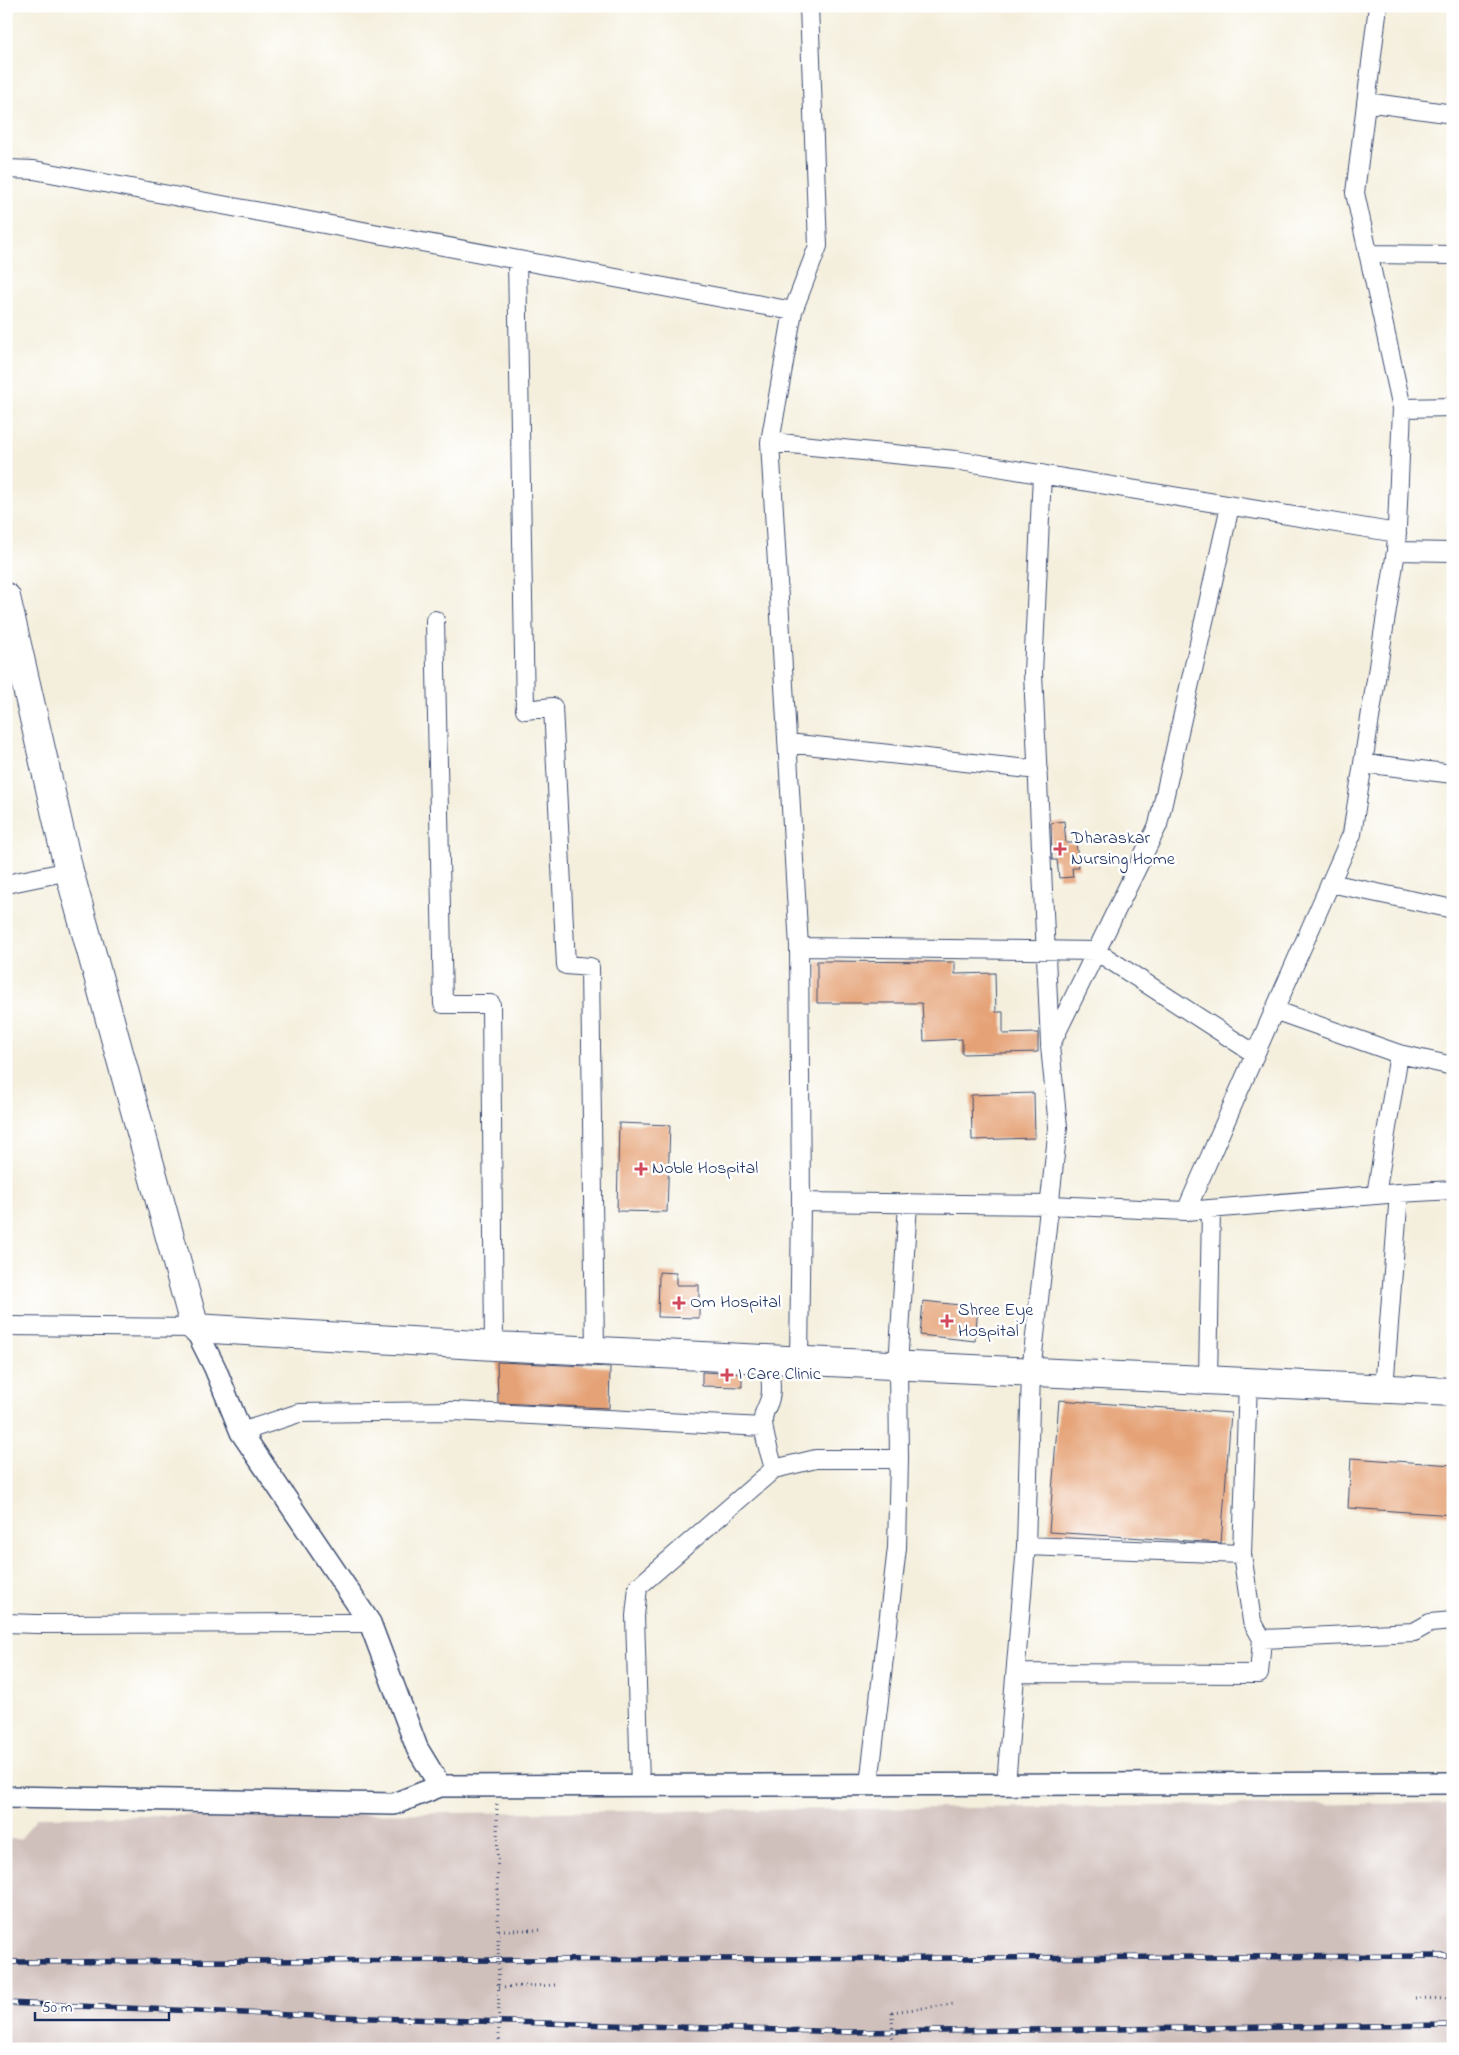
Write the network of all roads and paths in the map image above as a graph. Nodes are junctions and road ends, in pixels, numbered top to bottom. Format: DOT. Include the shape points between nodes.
graph roads {
  1 [pos="809,6"];
  2 [pos="1378,6"];
  3 [pos="1366,102"];
  4 [pos="1453,114"];
  5 [pos="6,169"];
  6 [pos="1368,254"];
  7 [pos="1453,256"];
  8 [pos="518,260"];
  9 [pos="793,310"];
  10 [pos="1453,407"];
  11 [pos="1402,408"];
  12 [pos="770,442"];
  13 [pos="1042,474"];
  14 [pos="1230,506"];
  15 [pos="1397,533"];
  16 [pos="1396,551"];
  17 [pos="1453,552"];
  18 [pos="6,597"];
  19 [pos="435,620"];
  20 [pos="788,743"];
  21 [pos="1363,763"];
  22 [pos="1038,770"];
  23 [pos="1453,774"];
  24 [pos="69,871"];
  25 [pos="1330,883"];
  26 [pos="6,884"];
  27 [pos="1453,909"];
  28 [pos="799,947"];
  29 [pos="1046,949"];
  30 [pos="1096,951"];
  31 [pos="1274,1010"];
  32 [pos="1050,1046"];
  33 [pos="1255,1054"];
  34 [pos="1399,1054"];
  35 [pos="1453,1066"];
  36 [pos="1453,1190"];
  37 [pos="1399,1193"];
  38 [pos="1376,1195"];
  39 [pos="801,1202"];
  40 [pos="908,1203"];
  41 [pos="1050,1206"];
  42 [pos="1211,1209"];
  43 [pos="1186,1211"];
  44 [pos="6,1326"];
  45 [pos="195,1328"];
  46 [pos="494,1346"];
  47 [pos="595,1351"];
  48 [pos="769,1360"];
  49 [pos="799,1361"];
  50 [pos="898,1366"];
  51 [pos="1032,1372"];
  52 [pos="1208,1380"];
  53 [pos="1248,1382"];
  54 [pos="1384,1389"];
  55 [pos="1453,1392"];
  56 [pos="763,1427"];
  57 [pos="242,1432"];
  58 [pos="900,1459"];
  59 [pos="774,1469"];
  60 [pos="1026,1546"];
  61 [pos="1242,1554"];
  62 [pos="1453,1621"];
  63 [pos="6,1622"];
  64 [pos="370,1623"];
  65 [pos="1262,1639"];
  66 [pos="1017,1673"];
  67 [pos="1453,1783"];
  68 [pos="869,1784"];
  69 [pos="1006,1784"];
  70 [pos="440,1786"];
  71 [pos="640,1786"];
  72 [pos="6,1797"];
  73 [pos="497,1804"];
  74 [pos="499,1930"];
  75 [pos="544,1930"];
  76 [pos="557,1985"];
  77 [pos="499,1987"];
  78 [pos="1415,1998"];
  79 [pos="1453,1999"];
  80 [pos="954,2004"];
  81 [pos="499,2049"];
  82 [pos="893,2049"];
  1 -- 9 [label="street" via="818,246"];
  2 -- 3 [label="street"];
  3 -- 4 [label="street"];
  3 -- 6 [label="street" via="1355,193"];
  5 -- 8 [label="street" via="34,170"];
  6 -- 7 [label="street"];
  6 -- 11 [label="street"];
  8 -- 9 [label="street"];
  8 -- 47 [label="street" via="525,710 553,708 566,965 590,967"];
  9 -- 12 [label="street"];
  10 -- 11 [label="street"];
  11 -- 15 [label="street"];
  12 -- 13 [label="street" via="956,460"];
  12 -- 20 [label="street"];
  13 -- 14 [label="street"];
  13 -- 22 [label="street" via="1033,673"];
  14 -- 15 [label="street"];
  14 -- 30 [label="street" via="1158,825"];
  15 -- 16 [label="street"];
  16 -- 17 [label="street"];
  16 -- 21 [label="street"];
  18 -- 24 [label="main road"];
  19 -- 46 [label="street" via="443,1004 491,1004"];
  20 -- 22 [label="street"];
  20 -- 28 [label="street"];
  21 -- 23 [label="street"];
  21 -- 25 [label="street" via="1352,834"];
  22 -- 29 [label="street"];
  24 -- 26 [label="street"];
  24 -- 45 [label="main road"];
  25 -- 27 [label="street"];
  25 -- 31 [label="street"];
  28 -- 29 [label="street"];
  28 -- 39 [label="street"];
  29 -- 30 [label="street"];
  29 -- 32 [label="street"];
  30 -- 32 [label="street"];
  30 -- 33 [label="street"];
  31 -- 33 [label="street"];
  31 -- 34 [label="street"];
  32 -- 41 [label="street" via="1058,1127"];
  33 -- 43 [label="street"];
  34 -- 35 [label="street"];
  34 -- 38 [label="street"];
  36 -- 37 [label="street"];
  37 -- 38 [label="street"];
  37 -- 54 [label="street"];
  38 -- 42 [label="street"];
  39 -- 40 [label="street"];
  39 -- 49 [label="street"];
  40 -- 41 [label="street"];
  40 -- 50 [label="street"];
  41 -- 43 [label="street"];
  41 -- 51 [label="street"];
  42 -- 43 [label="street"];
  42 -- 52 [label="street"];
  44 -- 45 [label="street"];
  45 -- 46 [label="main road"];
  45 -- 57 [label="street"];
  46 -- 47 [label="main road"];
  47 -- 48 [label="main road"];
  48 -- 49 [label="main road"];
  48 -- 56 [label="street" via="771,1396 764,1410"];
  49 -- 50 [label="main road"];
  50 -- 51 [label="main road"];
  50 -- 58 [label="street"];
  51 -- 52 [label="main road"];
  51 -- 60 [label="street"];
  52 -- 53 [label="main road"];
  53 -- 54 [label="main road"];
  53 -- 61 [label="street"];
  54 -- 55 [label="main road"];
  56 -- 57 [label="street" via="454,1411 299,1413"];
  56 -- 59 [label="street"];
  57 -- 64 [label="street"];
  58 -- 59 [label="street" via="816,1459"];
  58 -- 68 [label="street" via="897,1548"];
  59 -- 71 [label="street" via="638,1587 635,1616"];
  60 -- 61 [label="street"];
  60 -- 66 [label="street"];
  61 -- 65 [label="street" via="1252,1621"];
  62 -- 65 [label="street" via="1430,1623 1414,1632"];
  63 -- 64 [label="street"];
  64 -- 70 [label="street" via="417,1748"];
  65 -- 66 [label="street" via="1259,1674"];
  66 -- 69 [label="street"];
  67 -- 69 [label="street"];
  68 -- 69 [label="street"];
  68 -- 71 [label="street"];
  70 -- 71 [label="street"];
  70 -- 72 [label="street" via="394,1804"];
  73 -- 74 [label="path, bridge"];
  74 -- 75 [label="path"];
  74 -- 77 [label="path, bridge"];
  76 -- 77 [label="path"];
  77 -- 81 [label="path, bridge"];
  78 -- 79 [label="path"];
  80 -- 82 [label="path, bridge" via="892,2012"];
}
